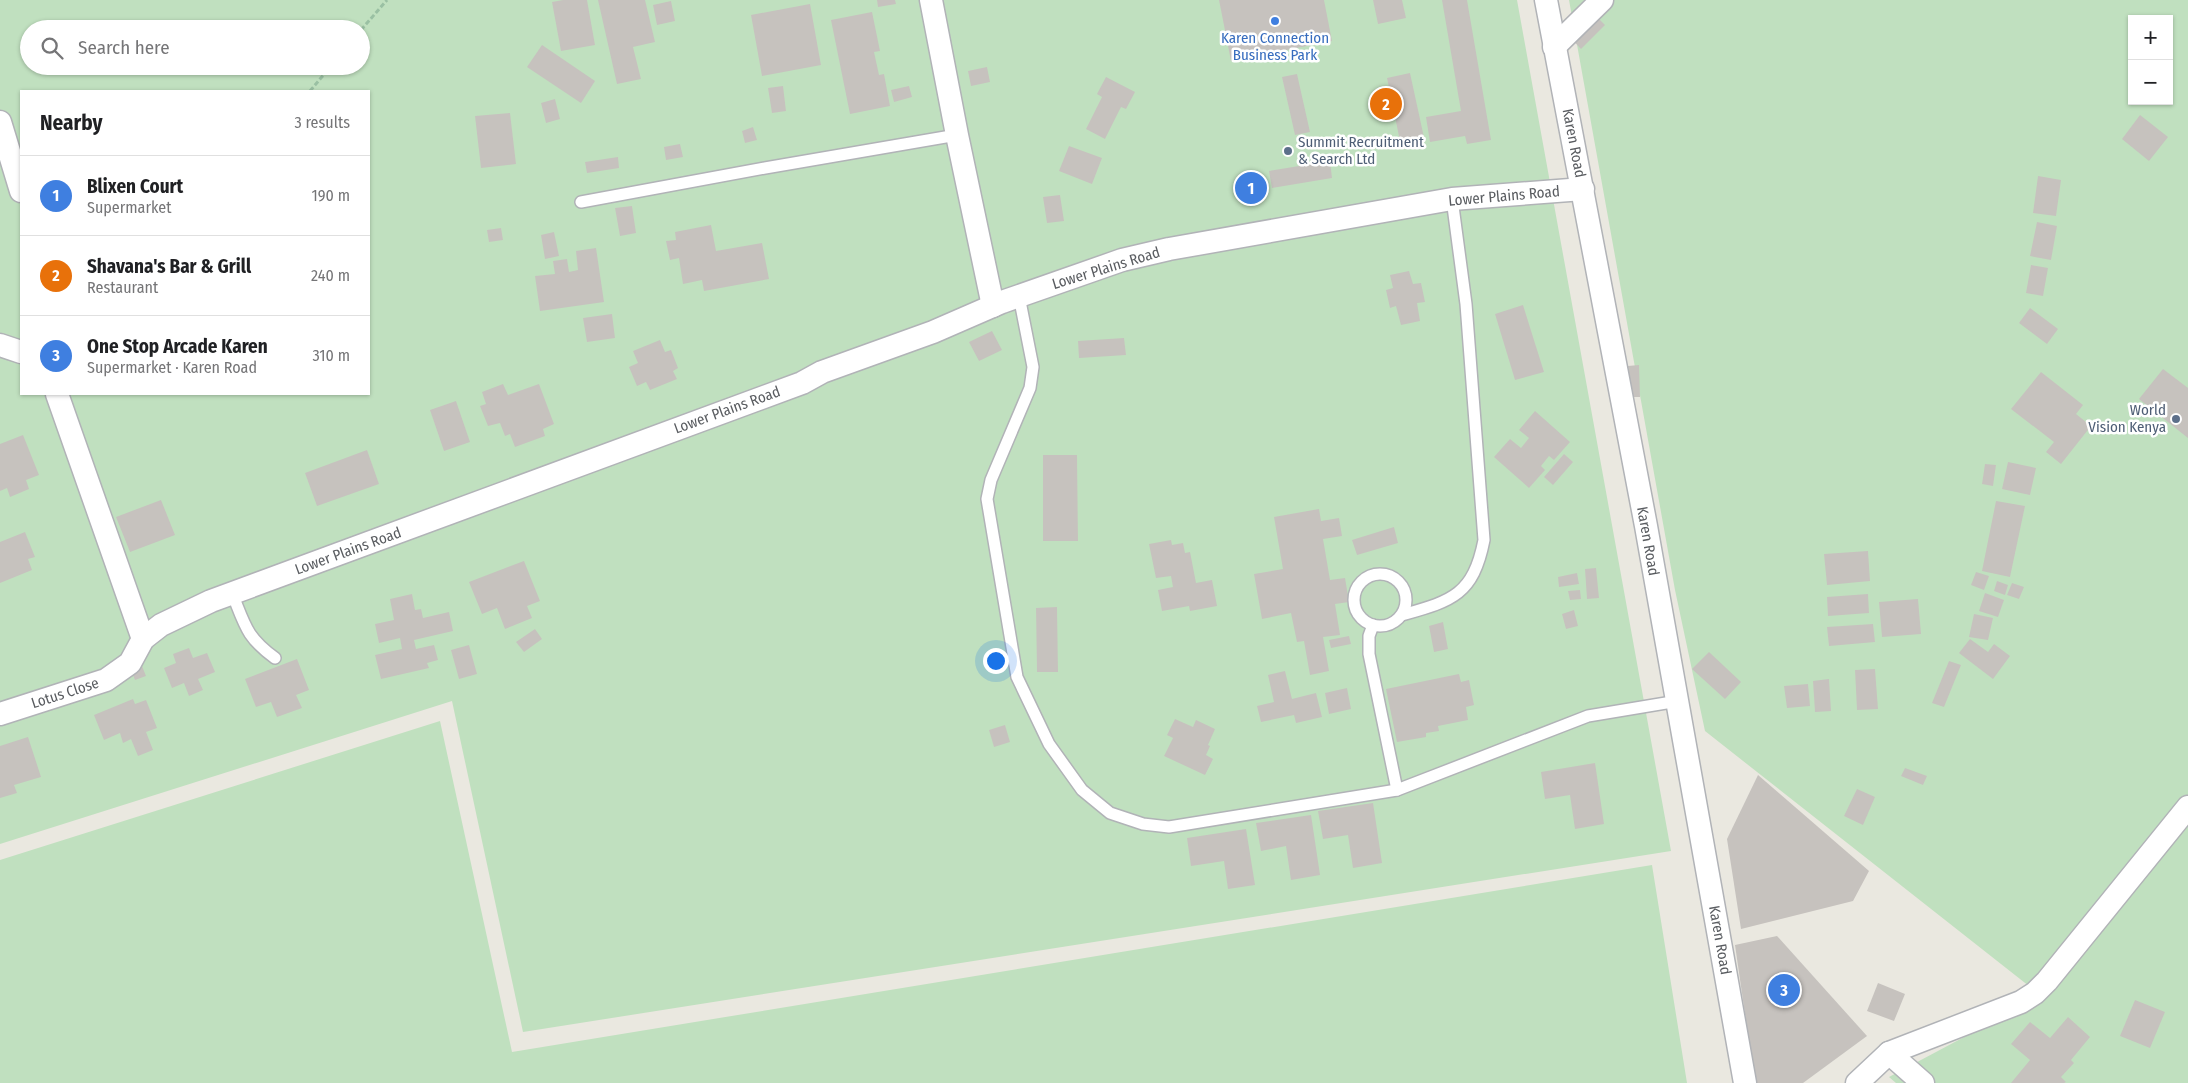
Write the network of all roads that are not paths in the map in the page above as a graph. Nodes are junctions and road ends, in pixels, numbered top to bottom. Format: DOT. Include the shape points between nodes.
graph roads {
  1 [pos="931,0"];
  2 [pos="1546,0"];
  3 [pos="1602,0"];
  4 [pos="1554,46"];
  5 [pos="0,122"];
  6 [pos="957,135"];
  7 [pos="20,188"];
  8 [pos="1583,189"];
  9 [pos="1452,199"];
  10 [pos="582,202"];
  11 [pos="1019,296"];
  12 [pos="994,306"];
  13 [pos="0,345"];
  14 [pos="20,352"];
  15 [pos="57,395"];
  16 [pos="232,593"];
  17 [pos="1402,615"];
  18 [pos="1373,626"];
  19 [pos="143,639"];
  20 [pos="275,658"];
  21 [pos="1678,701"];
  22 [pos="0,714"];
  23 [pos="1397,790"];
  24 [pos="2188,807"];
  25 [pos="1889,1053"];
  26 [pos="1745,1083"];
  27 [pos="1857,1083"];
  28 [pos="1923,1083"];
  1 -- 6 [label="street"];
  2 -- 4 [label="street, Karen Road"];
  3 -- 4 [label="street"];
  4 -- 8 [label="street, Karen Road"];
  5 -- 7 [label="street"];
  6 -- 10 [label="lane"];
  6 -- 12 [label="street"];
  8 -- 9 [label="street, Lower Plains Road"];
  8 -- 21 [label="street, Karen Road"];
  9 -- 11 [label="street, Lower Plains Road" via="1169,249 1106,265"];
  9 -- 17 [label="lane" via="1466,304 1484,540 1480,560 1466,586 1444,603"];
  11 -- 12 [label="street, Lower Plains Road"];
  11 -- 23 [label="lane" via="1033,367 1030,388 991,480 987,499 1017,677 1049,744 1082,790 1110,814 1143,824 1169,827"];
  12 -- 16 [label="street, Lower Plains Road" via="802,382"];
  13 -- 14 [label="street"];
  15 -- 19 [label="street"];
  16 -- 19 [label="street, Lower Plains Road" via="168,621"];
  16 -- 20 [label="lane" via="250,636"];
  17 -- 18 [label="lane" via="1391,624"];
  17 -- 18 [label="lane" via="1406,597 1398,581 1390,576 1368,576 1354,592 1353,601 1360,618"];
  18 -- 23 [label="lane" via="1369,636 1369,654"];
  19 -- 22 [label="street, Lotus Close" via="130,663 106,680"];
  21 -- 23 [label="lane" via="1588,716"];
  21 -- 26 [label="street, Karen Road"];
  24 -- 25 [label="street" via="2068,957 2035,993 2021,1002"];
  25 -- 27 [label="street"];
  25 -- 28 [label="street"];
}
